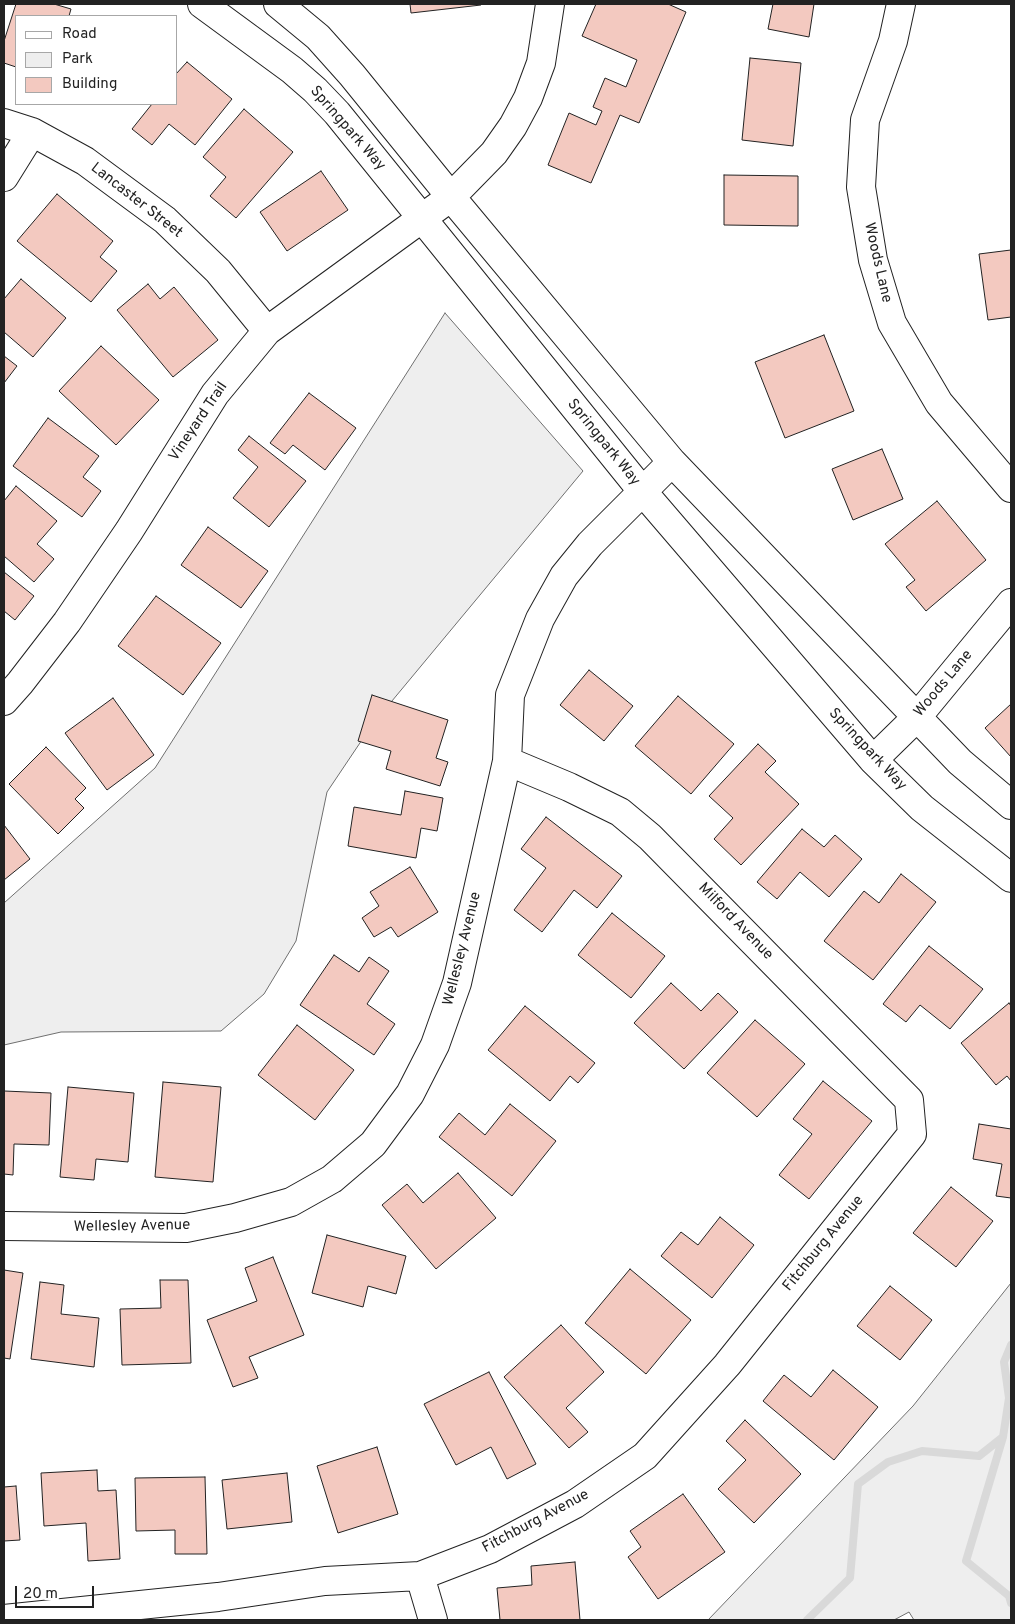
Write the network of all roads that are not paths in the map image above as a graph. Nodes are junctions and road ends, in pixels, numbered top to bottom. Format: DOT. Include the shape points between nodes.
graph roads {
  1 [pos="202,4"];
  2 [pos="278,4"];
  3 [pos="550,4"];
  4 [pos="902,4"];
  5 [pos="4,123"];
  6 [pos="32,132"];
  7 [pos="4,177"];
  8 [pos="451,197"];
  9 [pos="422,220"];
  10 [pos="268,332"];
  11 [pos="672,462"];
  12 [pos="1011,488"];
  13 [pos="643,492"];
  14 [pos="1011,603"];
  15 [pos="4,701"];
  16 [pos="917,717"];
  17 [pos="873,760"];
  18 [pos="508,761"];
  19 [pos="1011,806"];
  20 [pos="1011,878"];
  21 [pos="912,1134"];
  22 [pos="4,1226"];
  23 [pos="420,1576"];
  24 [pos="4,1619"];
  25 [pos="433,1620"];
  1 -- 9 [label="street, Springpark Way" via="315,90"];
  2 -- 8 [label="street" via="318,37"];
  3 -- 8 [label="street, Vineyard Trail" via="540,63 528,98 494,153"];
  4 -- 12 [label="street, Woods Lane" via="893,41 865,120 861,187 872,260 892,323 939,403"];
  5 -- 6 [label="street, Lancaster Street"];
  6 -- 7 [label="street"];
  6 -- 10 [label="street, Lancaster Street" via="85,161 165,220 218,271"];
  8 -- 9 [label="street, Vineyard Trail"];
  8 -- 11 [label="street"];
  9 -- 10 [label="street, Vineyard Trail"];
  9 -- 13 [label="street, Springpark Way"];
  10 -- 15 [label="street, Vineyard Trail" via="216,394 68,622"];
  11 -- 13 [label="street, Wellesley Avenue"];
  11 -- 16 [label="street"];
  13 -- 17 [label="street, Springpark Way"];
  13 -- 18 [label="street, Wellesley Avenue" via="590,544 564,576 540,619 510,695"];
  14 -- 16 [label="street, Woods Lane"];
  16 -- 17 [label="street, Woods Lane"];
  16 -- 19 [label="street" via="960,762"];
  17 -- 20 [label="street, Springpark Way" via="922,808"];
  18 -- 21 [label="street, Milford Avenue" via="620,812 650,837 909,1100"];
  18 -- 22 [label="street, Wellesley Avenue" via="457,983 438,1036 410,1094 373,1144 332,1179 291,1202 235,1218 186,1228"];
  21 -- 23 [label="street, Fitchburg Avenue" via="727,1365 645,1456 575,1504 490,1549"];
  23 -- 24 [label="street, Fitchburg Avenue" via="325,1581 218,1597"];
  23 -- 25 [label="street"];
}
